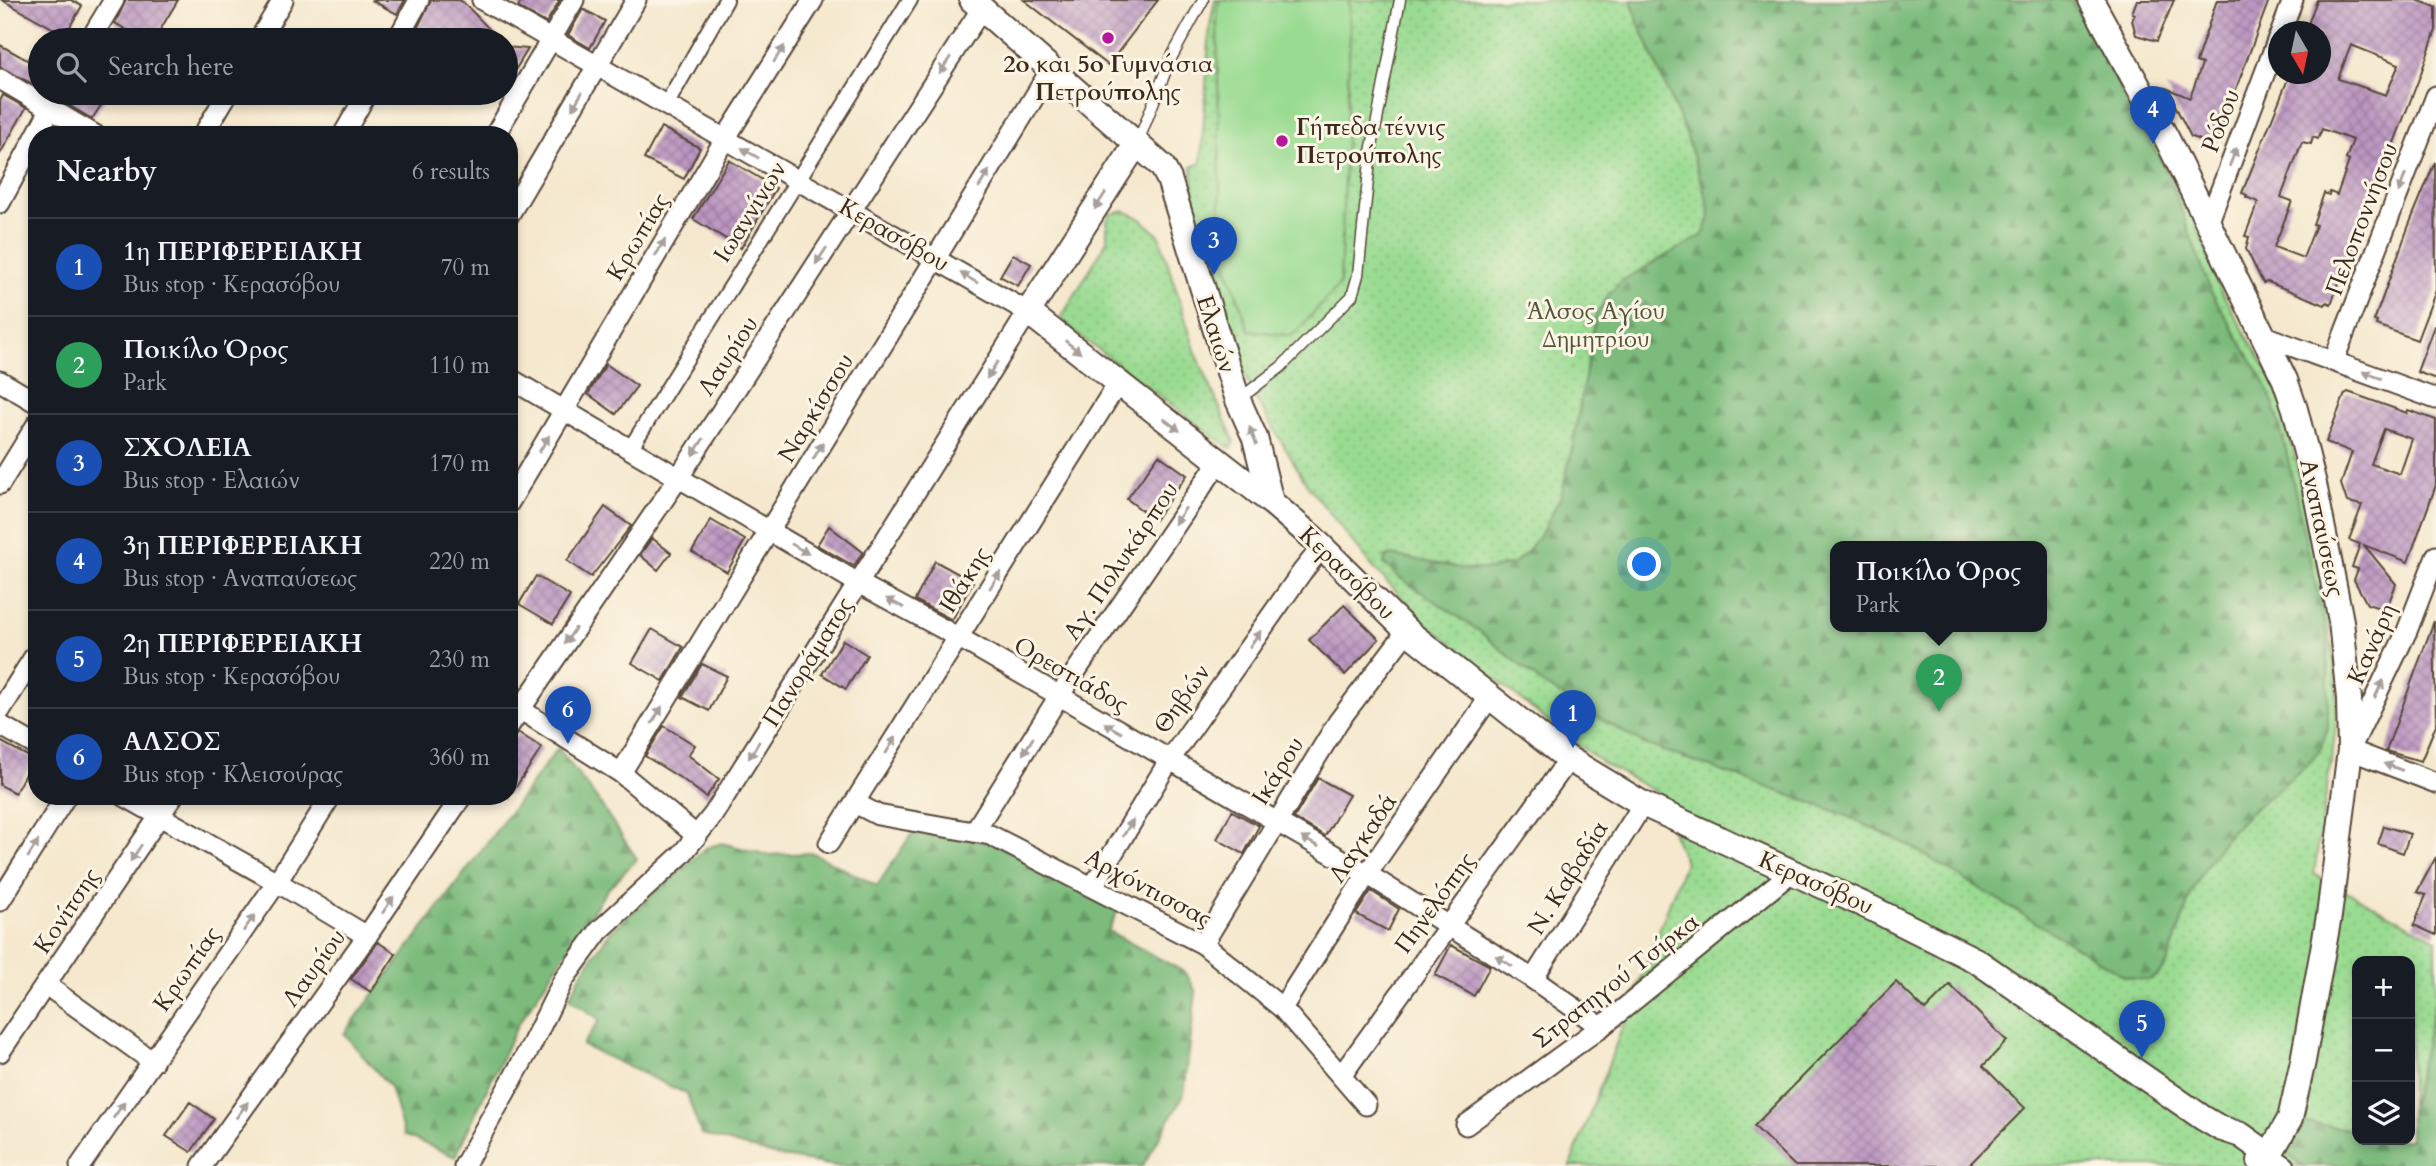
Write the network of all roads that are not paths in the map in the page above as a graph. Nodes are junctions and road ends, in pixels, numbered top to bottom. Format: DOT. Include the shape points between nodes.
graph roads {
  1 [pos="114,0"];
  2 [pos="283,0"];
  3 [pos="419,0"];
  4 [pos="482,0"];
  5 [pos="574,0"];
  6 [pos="636,0"];
  7 [pos="726,0"];
  8 [pos="813,0"];
  9 [pos="910,0"];
  10 [pos="1203,0"];
  11 [pos="1400,0"];
  12 [pos="2293,0"];
  13 [pos="2097,3"];
  14 [pos="977,4"];
  15 [pos="2285,21"];
  16 [pos="97,28"];
  17 [pos="266,28"];
  18 [pos="404,28"];
  19 [pos="551,40"];
  20 [pos="2268,64"];
  21 [pos="598,66"];
  22 [pos="1052,68"];
  23 [pos="0,79"];
  24 [pos="28,90"];
  25 [pos="518,96"];
  26 [pos="2436,96"];
  27 [pos="52,105"];
  28 [pos="61,105"];
  29 [pos="221,105"];
  30 [pos="360,105"];
  31 [pos="513,105"];
  32 [pos="666,105"];
  33 [pos="41,126"];
  34 [pos="85,126"];
  35 [pos="208,126"];
  36 [pos="348,126"];
  37 [pos="500,126"];
  38 [pos="725,139"];
  39 [pos="1137,144"];
  40 [pos="28,151"];
  41 [pos="796,180"];
  42 [pos="518,200"];
  43 [pos="0,203"];
  44 [pos="851,211"];
  45 [pos="2209,220"];
  46 [pos="935,259"];
  47 [pos="1028,312"];
  48 [pos="2264,335"];
  49 [pos="2334,360"];
  50 [pos="0,381"];
  51 [pos="518,383"];
  52 [pos="1118,383"];
  53 [pos="28,398"];
  54 [pos="2436,399"];
  55 [pos="1238,400"];
  56 [pos="564,410"];
  57 [pos="28,439"];
  58 [pos="630,449"];
  59 [pos="1220,460"];
  60 [pos="678,477"];
  61 [pos="0,484"];
  62 [pos="518,488"];
  63 [pos="1271,502"];
  64 [pos="769,530"];
  65 [pos="1322,547"];
  66 [pos="2436,556"];
  67 [pos="858,583"];
  68 [pos="1407,631"];
  69 [pos="958,637"];
  70 [pos="28,666"];
  71 [pos="1059,696"];
  72 [pos="1489,698"];
  73 [pos="518,702"];
  74 [pos="518,708"];
  75 [pos="0,711"];
  76 [pos="0,725"];
  77 [pos="28,741"];
  78 [pos="2350,751"];
  79 [pos="1569,759"];
  80 [pos="1169,761"];
  81 [pos="621,773"];
  82 [pos="2436,783"];
  83 [pos="855,803"];
  84 [pos="1643,804"];
  85 [pos="59,805"];
  86 [pos="140,805"];
  87 [pos="168,805"];
  88 [pos="325,805"];
  89 [pos="455,805"];
  90 [pos="161,817"];
  91 [pos="1275,822"];
  92 [pos="974,832"];
  93 [pos="697,836"];
  94 [pos="829,843"];
  95 [pos="1793,871"];
  96 [pos="1367,874"];
  97 [pos="277,882"];
  98 [pos="1093,886"];
  99 [pos="0,901"];
  100 [pos="1448,927"];
  101 [pos="367,936"];
  102 [pos="1203,944"];
  103 [pos="1533,979"];
  104 [pos="46,985"];
  105 [pos="1282,1008"];
  106 [pos="1601,1027"];
  107 [pos="0,1052"];
  108 [pos="153,1062"];
  109 [pos="1342,1076"];
  110 [pos="1366,1105"];
  111 [pos="1466,1125"];
  112 [pos="2267,1160"];
  113 [pos="80,1166"];
  114 [pos="202,1166"];
  115 [pos="464,1166"];
  1 -- 16 [label="street"];
  2 -- 17 [label="street"];
  3 -- 18 [label="street"];
  4 -- 19 [label="street, Κερασόβου"];
  5 -- 19 [label="street"];
  6 -- 21 [label="street"];
  7 -- 32 [label="street"];
  38 -- 8 [label="street, Κρωπίας, one-way"];
  9 -- 41 [label="street, Ιωαννίνων"];
  10 -- 39 [label="lane" via="1170,60"];
  11 -- 55 [label="lane" via="1371,152 1352,296 1281,368"];
  12 -- 15 [label="street"];
  13 -- 45 [label="street, Αναπαύσεως"];
  14 -- 22 [label="street, Ελαιών"];
  14 -- 44 [label="street, Λαυρίου, one-way"];
  19 -- 21 [label="street, Κερασόβου"];
  19 -- 25 [label="street"];
  45 -- 20 [label="street, Ρόδου, one-way"];
  21 -- 32 [label="street, Κερασόβου"];
  21 -- 42 [label="street, one-way"];
  22 -- 39 [label="street, Ελαιών"];
  46 -- 22 [label="street, Ναρκίσσου, one-way"];
  23 -- 24 [label="street"];
  26 -- 49 [label="street, Πελοποννήσου, one-way"];
  27 -- 33 [label="street"];
  28 -- 34 [label="street"];
  29 -- 35 [label="street"];
  30 -- 36 [label="street"];
  31 -- 37 [label="street"];
  32 -- 38 [label="street, Κερασόβου"];
  41 -- 38 [label="street, Κερασόβου, one-way"];
  56 -- 38 [label="street, Κρωπίας, one-way"];
  39 -- 47 [label="street, Πανοράματος, one-way"];
  39 -- 55 [label="street, Ελαιών" via="1162,166 1169,179"];
  40 -- 43 [label="street"];
  41 -- 44 [label="street, Κερασόβου"];
  41 -- 58 [label="street, Ιωαννίνων"];
  44 -- 46 [label="street, Κερασόβου"];
  44 -- 60 [label="street, Λαυρίου, one-way"];
  45 -- 48 [label="street, Αναπαύσεως"];
  47 -- 46 [label="street, Κερασόβου, one-way"];
  64 -- 46 [label="street, Ναρκίσσου, one-way"];
  47 -- 52 [label="street, Κερασόβου, one-way"];
  47 -- 67 [label="street, Πανοράματος, one-way"];
  48 -- 49 [label="street"];
  48 -- 78 [label="street, Αναπαύσεως" via="2295,409 2326,543 2346,660"];
  54 -- 49 [label="street, one-way"];
  50 -- 53 [label="street"];
  51 -- 56 [label="street, Ορεστιάδος"];
  52 -- 59 [label="street, Κερασόβου, one-way"];
  69 -- 52 [label="street, Ιθάκης, one-way"];
  63 -- 55 [label="street, Ελαιών, one-way" via="1255,438"];
  56 -- 58 [label="street, Ορεστιάδος"];
  62 -- 56 [label="street, Κρωπίας, one-way"];
  57 -- 61 [label="street"];
  58 -- 60 [label="street, Ορεστιάδος"];
  59 -- 63 [label="street, Κερασόβου"];
  59 -- 71 [label="street, Αγ. Πολυκάρπου, one-way"];
  60 -- 64 [label="street, Ορεστιάδος"];
  60 -- 73 [label="street, Λαυρίου, one-way"];
  63 -- 65 [label="street, Κερασόβου"];
  64 -- 67 [label="street, Ορεστιάδος, one-way"];
  81 -- 64 [label="street, Ναρκίσσου, one-way"];
  65 -- 68 [label="street, Κερασόβου"];
  80 -- 65 [label="street, Θηβών, one-way"];
  78 -- 66 [label="street, Κανάρη, one-way" via="2407,631"];
  69 -- 67 [label="street, Ορεστιάδος, one-way"];
  67 -- 93 [label="street, Πανοράματος, one-way"];
  68 -- 72 [label="street, Κερασόβου"];
  68 -- 91 [label="street, Ικάρου" via="1338,722"];
  69 -- 71 [label="street, Ορεστιάδος"];
  83 -- 69 [label="street, Ιθάκης, one-way"];
  70 -- 75 [label="street"];
  80 -- 71 [label="street, Ορεστιάδος, one-way"];
  71 -- 92 [label="street, Αγ. Πολυκάρπου, one-way"];
  72 -- 79 [label="street, Κερασόβου"];
  72 -- 96 [label="street, Λαγκαδά"];
  74 -- 81 [label="street"];
  76 -- 77 [label="street"];
  82 -- 78 [label="street, one-way"];
  78 -- 112 [label="street, Αναπαύσεως" via="2329,916 2303,1061 2293,1100"];
  79 -- 84 [label="street, Κερασόβου"];
  79 -- 100 [label="street, Πηνελόπης"];
  80 -- 91 [label="street, Ορεστιάδος"];
  98 -- 80 [label="street, Θηβών, one-way"];
  81 -- 93 [label="street"];
  83 -- 92 [label="street, Αρχόντισσας" via="878,815"];
  83 -- 94 [label="street, Ιθάκης"];
  84 -- 95 [label="street, Κερασόβου"];
  84 -- 103 [label="street, N. Καβαδία"];
  99 -- 85 [label="street, one-way"];
  86 -- 90 [label="street"];
  87 -- 90 [label="street, Κονίτσης"];
  88 -- 97 [label="street, Κρωπίας"];
  101 -- 89 [label="street, Λαυρίου, one-way"];
  90 -- 97 [label="street"];
  90 -- 104 [label="street, Κονίτσης, one-way"];
  96 -- 91 [label="street, Ορεστιάδος, one-way"];
  91 -- 102 [label="street, Ικάρου"];
  92 -- 98 [label="street, Αρχόντισσας" via="990,835"];
  93 -- 115 [label="street, Πανοράματος" via="599,931 564,979"];
  95 -- 106 [label="street, Στρατηγού Τσίρκα"];
  95 -- 112 [label="street, Κερασόβου" via="1977,961 2136,1074 2220,1128 2241,1135"];
  96 -- 100 [label="street, Ορεστιάδος"];
  96 -- 105 [label="street, Λαγκαδά"];
  97 -- 101 [label="street"];
  108 -- 97 [label="street, Κρωπίας, one-way"];
  98 -- 102 [label="street, Αρχόντισσας"];
  103 -- 100 [label="street, Ορεστιάδος, one-way"];
  100 -- 109 [label="street, Πηνελόπης"];
  114 -- 101 [label="street, Λαυρίου, one-way"];
  102 -- 105 [label="street, Αρχόντισσας"];
  103 -- 106 [label="street, Ορεστιάδος"];
  104 -- 107 [label="street, Κονίτσης"];
  104 -- 108 [label="street"];
  105 -- 109 [label="street, Αρχόντισσας"];
  106 -- 111 [label="street, Στρατηγού Τσίρκα"];
  113 -- 108 [label="street, Κρωπίας, one-way"];
  109 -- 110 [label="street, Αρχόντισσας"];
}
